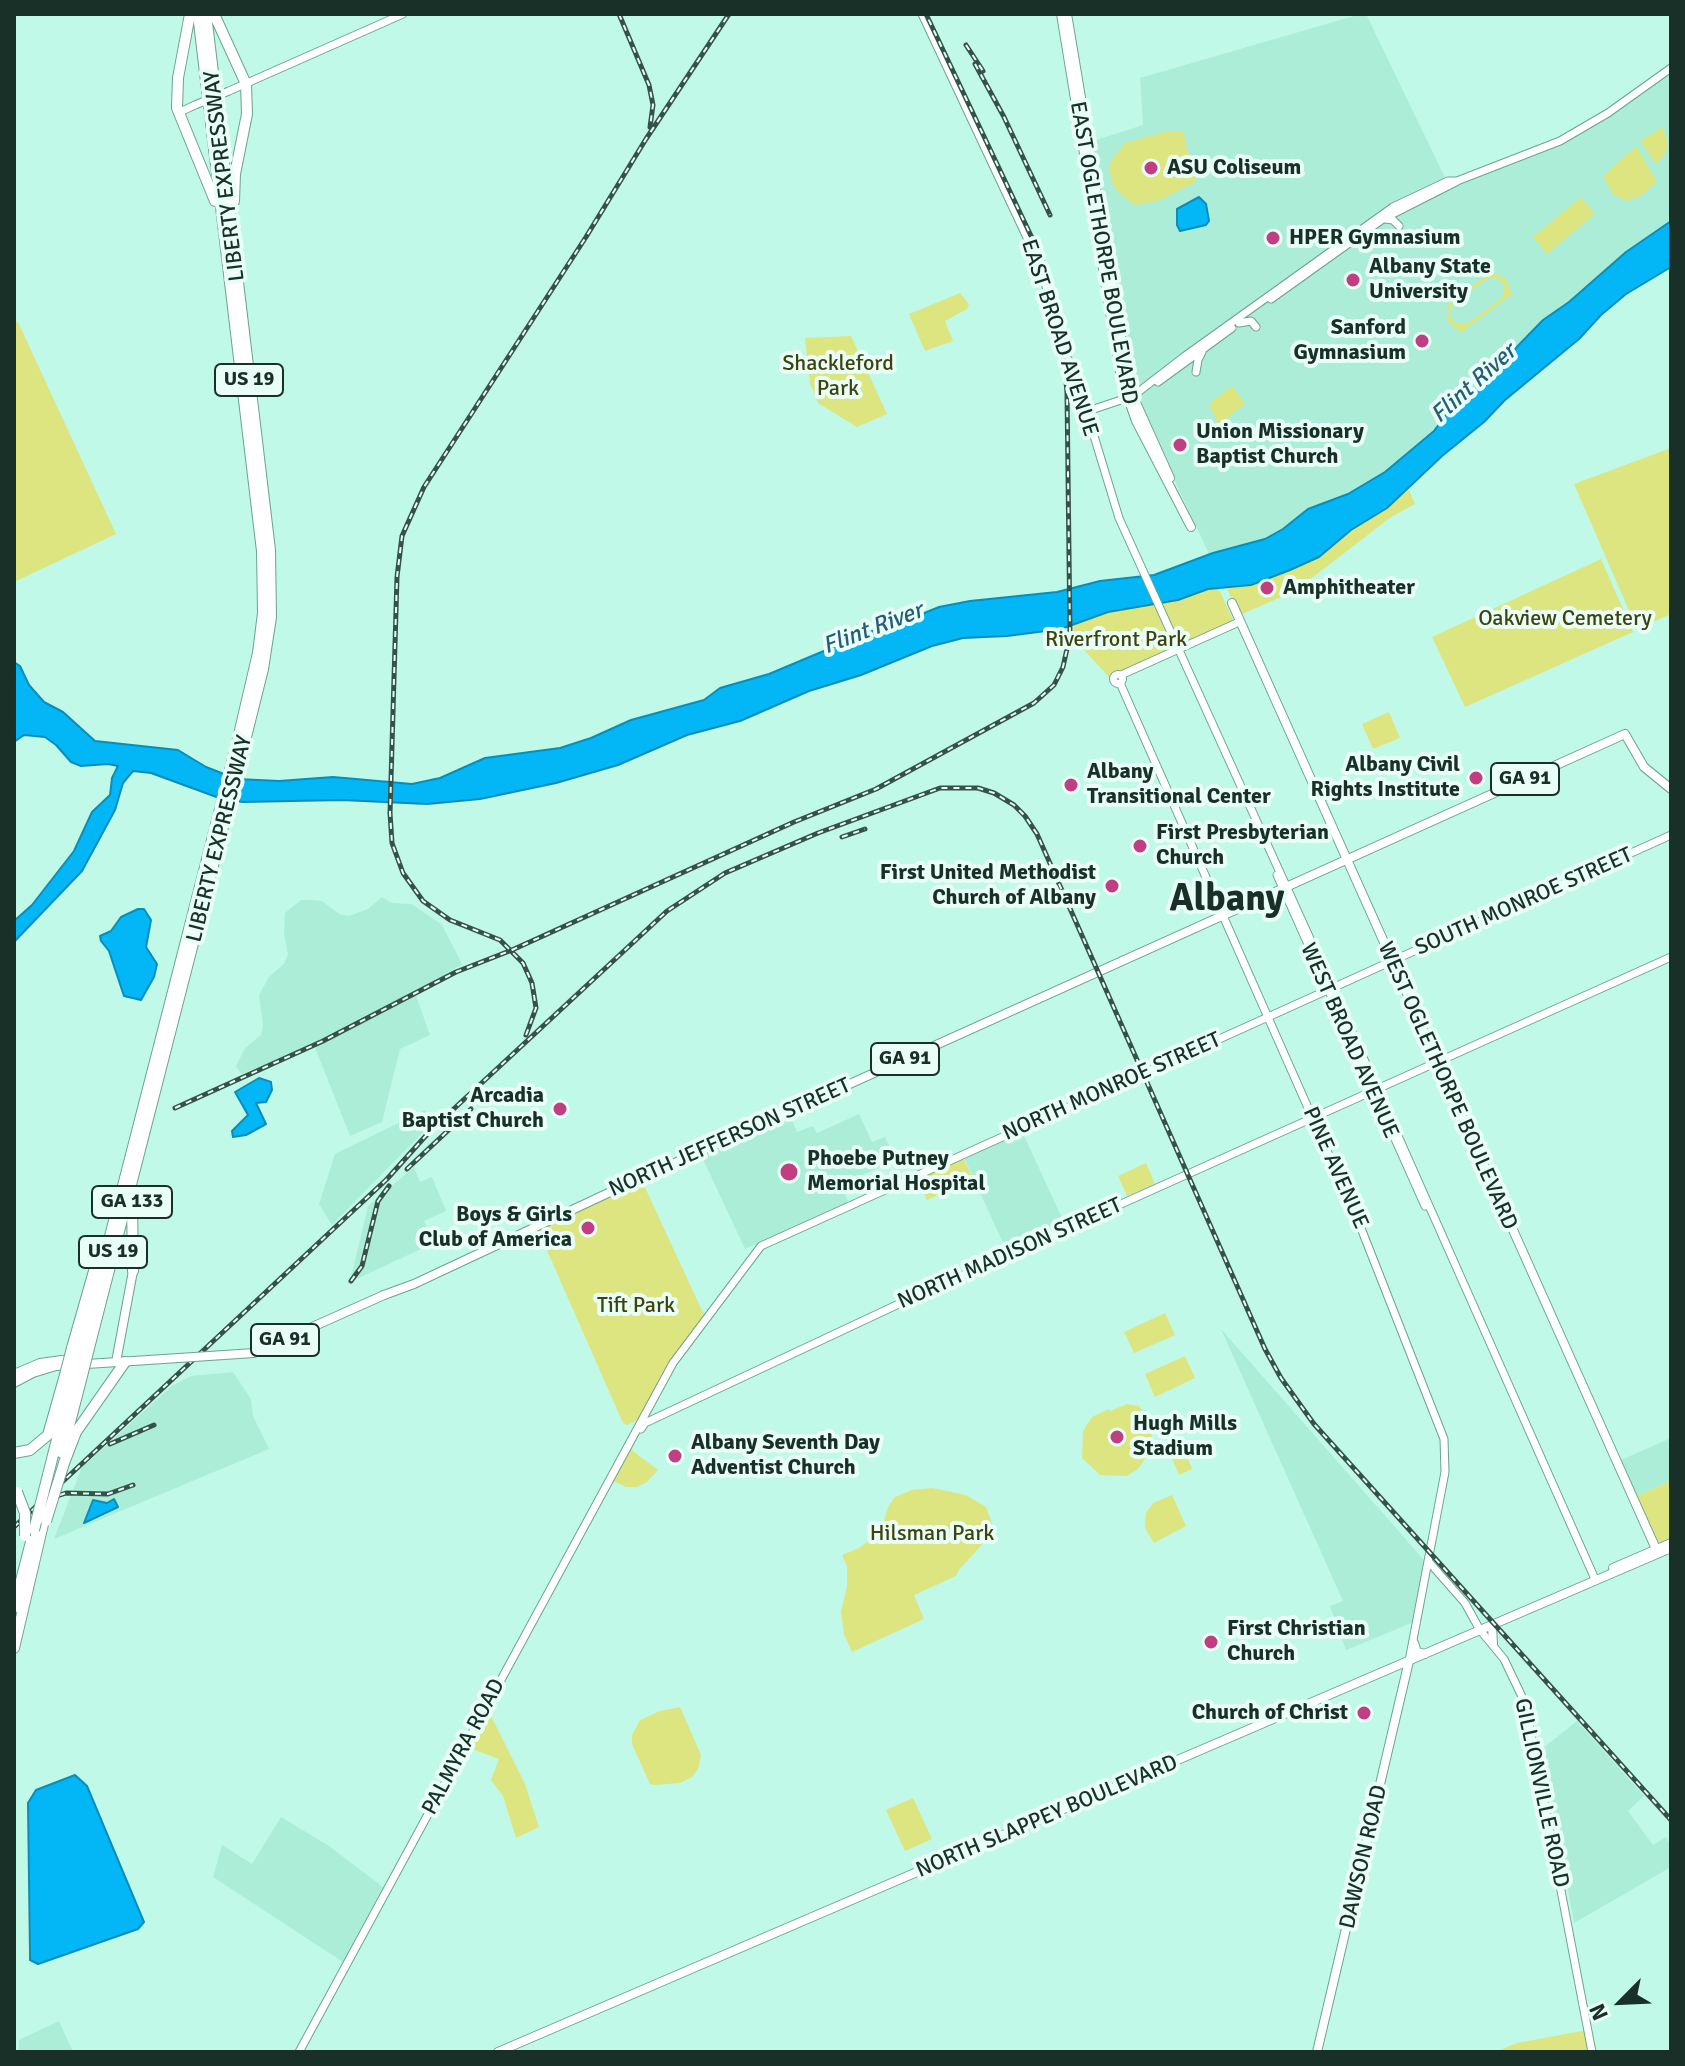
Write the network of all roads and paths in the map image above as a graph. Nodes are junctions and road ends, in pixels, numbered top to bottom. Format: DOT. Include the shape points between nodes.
graph roads {
  1 [pos="190,14"];
  2 [pos="198,14"];
  3 [pos="206,14"];
  4 [pos="214,14"];
  5 [pos="403,14"];
  6 [pos="922,14"];
  7 [pos="1061,14"];
  8 [pos="1067,14"];
  9 [pos="1671,68"];
  10 [pos="246,84"];
  11 [pos="178,113"];
  12 [pos="1457,181"];
  13 [pos="1408,204"];
  14 [pos="1383,219"];
  15 [pos="1330,254"];
  16 [pos="1312,267"];
  17 [pos="236,271"];
  18 [pos="232,297"];
  19 [pos="1239,323"];
  20 [pos="1256,327"];
  21 [pos="1205,348"];
  22 [pos="1196,372"];
  23 [pos="1129,381"];
  24 [pos="1144,386"];
  25 [pos="1130,398"];
  26 [pos="1085,412"];
  27 [pos="1149,448"];
  28 [pos="1169,476"];
  29 [pos="1127,535"];
  30 [pos="1230,604"];
  31 [pos="1239,622"];
  32 [pos="1177,648"];
  33 [pos="240,744"];
  34 [pos="1671,789"];
  35 [pos="1671,835"];
  36 [pos="1346,859"];
  37 [pos="1284,887"];
  38 [pos="1222,915"];
  39 [pos="1671,957"];
  40 [pos="1392,961"];
  41 [pos="180,976"];
  42 [pos="1329,988"];
  43 [pos="1267,1017"];
  44 [pos="1437,1061"];
  45 [pos="1375,1090"];
  46 [pos="150,1105"];
  47 [pos="1312,1118"];
  48 [pos="133,1246"];
  49 [pos="761,1246"];
  50 [pos="146,1253"];
  51 [pos="133,1271"];
  52 [pos="120,1341"];
  53 [pos="81,1349"];
  54 [pos="123,1360"];
  55 [pos="14,1374"];
  56 [pos="73,1376"];
  57 [pos="14,1383"];
  58 [pos="645,1423"];
  59 [pos="629,1442"];
  60 [pos="14,1453"];
  61 [pos="62,1463"];
  62 [pos="15,1489"];
  63 [pos="38,1527"];
  64 [pos="1669,1547"];
  65 [pos="1652,1555"];
  66 [pos="1429,1562"];
  67 [pos="1595,1579"];
  68 [pos="14,1591"];
  69 [pos="14,1608"];
  70 [pos="1492,1625"];
  71 [pos="1480,1630"];
  72 [pos="1414,1643"];
  73 [pos="1493,1644"];
  74 [pos="14,1648"];
  75 [pos="1426,1654"];
  76 [pos="1409,1661"];
  77 [pos="299,2052"];
  78 [pos="498,2052"];
  79 [pos="1317,2052"];
  80 [pos="1592,2052"];
  1 -- 11 [label="highway" via="178,78"];
  2 -- 18 [label="highway, LIBERTY EXPRESSWAY / US 19"];
  3 -- 17 [label="highway, LIBERTY EXPRESSWAY / US 19"];
  4 -- 10 [label="highway"];
  5 -- 10 [label="main road"];
  6 -- 26 [label="main road, EAST BROAD AVENUE" via="1038,261 1059,346 1073,367"];
  7 -- 25 [label="main road, EAST OGLETHORPE BOULEVARD" via="1121,374"];
  8 -- 23 [label="main road, EAST OGLETHORPE BOULEVARD"];
  9 -- 12 [label="main road" via="1560,141"];
  10 -- 11 [label="main road, bridge"];
  10 -- 17 [label="highway" via="247,114 234,183"];
  11 -- 18 [label="highway" via="212,189"];
  12 -- 13 [label="main road"];
  12 -- 15 [label="main road" via="1398,204"];
  13 -- 14 [label="main road"];
  13 -- 14 [label="main road" via="1401,222"];
  14 -- 15 [label="main road"];
  15 -- 16 [label="main road"];
  16 -- 19 [label="main road"];
  16 -- 24 [label="main road"];
  17 -- 33 [label="highway, LIBERTY EXPRESSWAY / US 19" via="272,583 268,640"];
  18 -- 33 [label="highway, LIBERTY EXPRESSWAY / US 19" via="264,587 259,648"];
  19 -- 20 [label="main road" via="1251,321"];
  19 -- 21 [label="main road"];
  21 -- 22 [label="main road"];
  21 -- 25 [label="main road"];
  23 -- 24 [label="main road"];
  23 -- 25 [label="main road, EAST OGLETHORPE BOULEVARD"];
  24 -- 25 [label="main road"];
  25 -- 26 [label="main road"];
  25 -- 27 [label="main road, EAST OGLETHORPE BOULEVARD"];
  25 -- 28 [label="main road, EAST OGLETHORPE BOULEVARD"];
  26 -- 29 [label="main road, EAST BROAD AVENUE"];
  27 -- 28 [label="main road"];
  27 -- 28 [label="main road, EAST OGLETHORPE BOULEVARD" via="1192,526"];
  29 -- 32 [label="main road, WEST BROAD AVENUE"];
  30 -- 31 [label="main road"];
  31 -- 32 [label="main road"];
  31 -- 36 [label="main road, WEST OGLETHORPE BOULEVARD"];
  32 -- 37 [label="main road, WEST BROAD AVENUE"];
  32 -- 38 [label="main road, PINE AVENUE" via="1119,680"];
  33 -- 41 [label="highway, LIBERTY EXPRESSWAY / US 19"];
  34 -- 36 [label="main road, GA 91" via="1641,764 1625,734"];
  35 -- 40 [label="main road, SOUTH MONROE STREET"];
  36 -- 37 [label="main road, GA 91"];
  36 -- 40 [label="main road, WEST OGLETHORPE BOULEVARD"];
  37 -- 38 [label="main road, NORTH JEFFERSON STREET / GA 91"];
  37 -- 42 [label="main road, WEST BROAD AVENUE"];
  38 -- 43 [label="main road, PINE AVENUE"];
  38 -- 54 [label="main road, NORTH JEFFERSON STREET / GA 91, bridge" via="254,1353"];
  39 -- 44 [label="main road, NORTH MADISON STREET"];
  40 -- 42 [label="main road, SOUTH MONROE STREET"];
  40 -- 44 [label="main road, WEST OGLETHORPE BOULEVARD"];
  41 -- 46 [label="highway, LIBERTY EXPRESSWAY / US 19"];
  41 -- 46 [label="highway, LIBERTY EXPRESSWAY / US 19"];
  42 -- 43 [label="main road, NORTH MONROE STREET"];
  42 -- 45 [label="main road, WEST BROAD AVENUE"];
  43 -- 47 [label="main road, PINE AVENUE"];
  43 -- 49 [label="main road, NORTH MONROE STREET"];
  44 -- 45 [label="main road, NORTH MADISON STREET"];
  44 -- 65 [label="main road, WEST OGLETHORPE BOULEVARD"];
  45 -- 47 [label="main road, NORTH MADISON STREET"];
  45 -- 67 [label="main road, WEST BROAD AVENUE"];
  46 -- 48 [label="highway, GA 133" via="132,1196"];
  46 -- 53 [label="highway, LIBERTY EXPRESSWAY / US 19"];
  46 -- 53 [label="highway, LIBERTY EXPRESSWAY / US 19" via="135,1140"];
  47 -- 58 [label="main road, NORTH MADISON STREET"];
  47 -- 66 [label="main road, PINE AVENUE" via="1444,1439 1445,1472"];
  48 -- 50 [label="highway"];
  48 -- 51 [label="highway, GA 133"];
  49 -- 59 [label="main road, PALMYRA ROAD" via="677,1355"];
  51 -- 52 [label="main road, GA 133"];
  52 -- 54 [label="main road, GA 133"];
  52 -- 54 [label="main road"];
  53 -- 56 [label="highway, LIBERTY EXPRESSWAY / US 19, bridge"];
  53 -- 56 [label="highway, bridge"];
  54 -- 55 [label="main road, NORTH JEFFERSON STREET / GA 91" via="48,1361"];
  54 -- 57 [label="main road, NORTH JEFFERSON STREET / GA 91" via="56,1366"];
  54 -- 61 [label="highway"];
  56 -- 60 [label="highway" via="48,1435 30,1450"];
  56 -- 61 [label="highway, LIBERTY EXPRESSWAY / US 19"];
  56 -- 63 [label="highway, LIBERTY EXPRESSWAY / US 19, bridge"];
  58 -- 59 [label="main road, PALMYRA ROAD"];
  59 -- 77 [label="main road, PALMYRA ROAD"];
  61 -- 63 [label="highway, bridge"];
  62 -- 63 [label="highway, bridge"];
  63 -- 68 [label="highway"];
  63 -- 69 [label="highway, LIBERTY EXPRESSWAY / US 19"];
  63 -- 74 [label="highway, LIBERTY EXPRESSWAY / US 19"];
  64 -- 65 [label="main road"];
  65 -- 67 [label="main road, NORTH SLAPPEY BOULEVARD"];
  66 -- 71 [label="main road, GILLIONVILLE ROAD" via="1465,1603"];
  66 -- 72 [label="main road, PINE AVENUE"];
  67 -- 70 [label="main road, NORTH SLAPPEY BOULEVARD"];
  70 -- 71 [label="main road, NORTH SLAPPEY BOULEVARD"];
  70 -- 73 [label="main road"];
  71 -- 73 [label="main road, GILLIONVILLE ROAD"];
  71 -- 75 [label="main road, NORTH SLAPPEY BOULEVARD"];
  72 -- 75 [label="main road" via="1417,1652"];
  72 -- 76 [label="main road, PINE AVENUE"];
  73 -- 80 [label="main road, GILLIONVILLE ROAD" via="1512,1672 1530,1721"];
  75 -- 76 [label="main road, NORTH SLAPPEY BOULEVARD"];
  76 -- 78 [label="main road, NORTH SLAPPEY BOULEVARD"];
  76 -- 79 [label="main road, DAWSON ROAD"];
}
